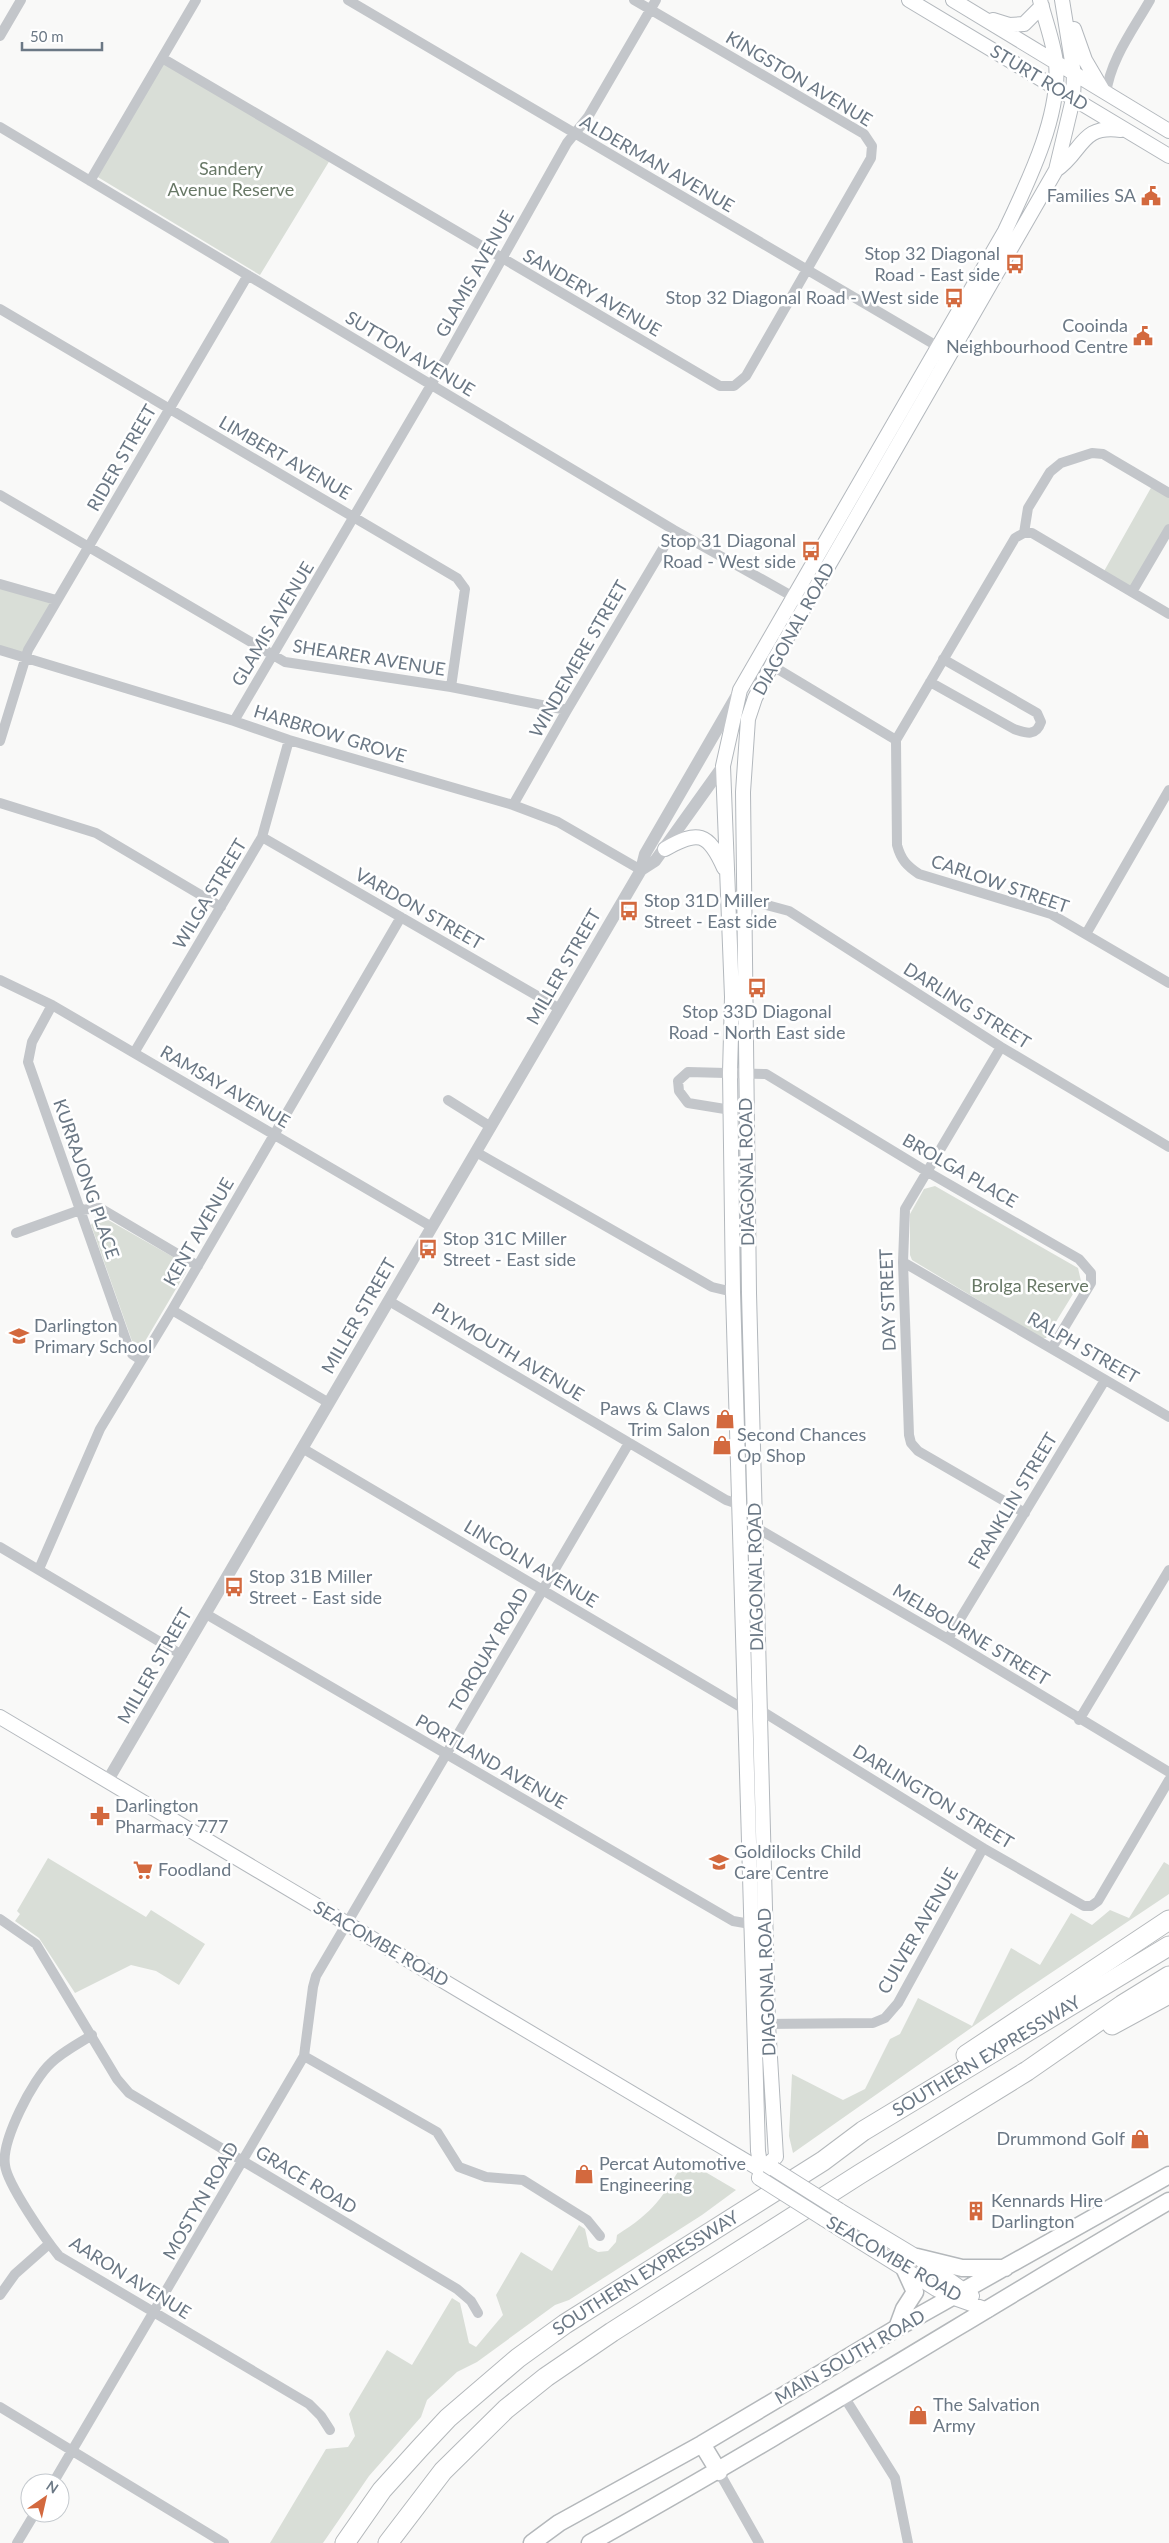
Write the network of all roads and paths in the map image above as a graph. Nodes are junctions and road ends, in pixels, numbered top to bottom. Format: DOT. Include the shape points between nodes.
graph roads {
  1 [pos="21,0"];
  2 [pos="196,0"];
  3 [pos="348,0"];
  4 [pos="634,0"];
  5 [pos="909,0"];
  6 [pos="953,0"];
  7 [pos="1063,0"];
  8 [pos="1150,0"];
  9 [pos="1041,3"];
  10 [pos="653,5"];
  11 [pos="981,16"];
  12 [pos="0,36"];
  13 [pos="162,58"];
  14 [pos="1056,63"];
  15 [pos="1074,74"];
  16 [pos="1055,87"];
  17 [pos="1106,94"];
  18 [pos="1073,98"];
  19 [pos="0,127"];
  20 [pos="1125,131"];
  21 [pos="1169,131"];
  22 [pos="574,135"];
  23 [pos="1169,156"];
  24 [pos="1056,170"];
  25 [pos="90,180"];
  26 [pos="503,259"];
  27 [pos="806,270"];
  28 [pos="248,275"];
  29 [pos="0,309"];
  30 [pos="938,346"];
  31 [pos="951,354"];
  32 [pos="431,386"];
  33 [pos="169,410"];
  34 [pos="1169,493"];
  35 [pos="0,495"];
  36 [pos="355,518"];
  37 [pos="1169,529"];
  38 [pos="674,530"];
  39 [pos="1024,532"];
  40 [pos="89,547"];
  41 [pos="0,584"];
  42 [pos="1132,592"];
  43 [pos="792,596"];
  44 [pos="56,600"];
  45 [pos="806,604"];
  46 [pos="1169,614"];
  47 [pos="0,650"];
  48 [pos="273,656"];
  49 [pos="26,658"];
  50 [pos="943,659"];
  51 [pos="771,665"];
  52 [pos="930,682"];
  53 [pos="451,687"];
  54 [pos="740,690"];
  55 [pos="567,710"];
  56 [pos="748,720"];
  57 [pos="234,721"];
  58 [pos="289,740"];
  59 [pos="896,740"];
  60 [pos="0,741"];
  61 [pos="723,766"];
  62 [pos="1169,790"];
  63 [pos="0,803"];
  64 [pos="513,805"];
  65 [pos="262,837"];
  66 [pos="665,849"];
  67 [pos="641,870"];
  68 [pos="726,874"];
  69 [pos="745,901"];
  70 [pos="728,902"];
  71 [pos="221,907"];
  72 [pos="401,917"];
  73 [pos="1086,934"];
  74 [pos="0,980"];
  75 [pos="1169,983"];
  76 [pos="52,1005"];
  77 [pos="560,1009"];
  78 [pos="1001,1047"];
  79 [pos="134,1053"];
  80 [pos="730,1072"];
  81 [pos="745,1073"];
  82 [pos="448,1100"];
  83 [pos="731,1110"];
  84 [pos="491,1127"];
  85 [pos="273,1134"];
  86 [pos="1169,1147"];
  87 [pos="476,1152"];
  88 [pos="926,1171"];
  89 [pos="80,1210"];
  90 [pos="432,1226"];
  91 [pos="16,1233"];
  92 [pos="903,1262"];
  93 [pos="198,1266"];
  94 [pos="733,1292"];
  95 [pos="749,1293"];
  96 [pos="389,1301"];
  97 [pos="172,1310"];
  98 [pos="1052,1348"];
  99 [pos="141,1360"];
  100 [pos="1105,1380"];
  101 [pos="329,1403"];
  102 [pos="1167,1412"];
  103 [pos="629,1443"];
  104 [pos="302,1448"];
  105 [pos="740,1505"];
  106 [pos="1025,1512"];
  107 [pos="741,1525"];
  108 [pos="755,1527"];
  109 [pos="0,1547"];
  110 [pos="39,1569"];
  111 [pos="1169,1570"];
  112 [pos="543,1590"];
  113 [pos="206,1614"];
  114 [pos="948,1639"];
  115 [pos="182,1655"];
  116 [pos="744,1709"];
  117 [pos="760,1710"];
  118 [pos="0,1717"];
  119 [pos="1079,1720"];
  120 [pos="446,1755"];
  121 [pos="1169,1772"];
  122 [pos="108,1780"];
  123 [pos="1169,1780"];
  124 [pos="983,1848"];
  125 [pos="0,1919"];
  126 [pos="1169,1920"];
  127 [pos="346,1924"];
  128 [pos="750,1924"];
  129 [pos="764,1925"];
  130 [pos="1169,1946"];
  131 [pos="1169,1976"];
  132 [pos="1169,1994"];
  133 [pos="761,2024"];
  134 [pos="92,2035"];
  135 [pos="304,2056"];
  136 [pos="1027,2071"];
  137 [pos="863,2132"];
  138 [pos="242,2162"];
  139 [pos="764,2172"];
  140 [pos="1169,2175"];
  141 [pos="1169,2201"];
  142 [pos="600,2236"];
  143 [pos="49,2244"];
  144 [pos="917,2257"];
  145 [pos="1005,2268"];
  146 [pos="906,2270"];
  147 [pos="959,2294"];
  148 [pos="0,2295"];
  149 [pos="988,2310"];
  150 [pos="154,2313"];
  151 [pos="478,2313"];
  152 [pos="897,2328"];
  153 [pos="843,2395"];
  154 [pos="0,2407"];
  155 [pos="330,2430"];
  156 [pos="702,2444"];
  157 [pos="72,2451"];
  158 [pos="719,2472"];
  159 [pos="59,2473"];
  160 [pos="29,2523"];
  161 [pos="17,2543"];
  162 [pos="224,2543"];
  163 [pos="345,2543"];
  164 [pos="388,2543"];
  165 [pos="532,2543"];
  166 [pos="590,2543"];
  167 [pos="759,2543"];
  168 [pos="908,2543"];
  1 -- 12 [label="street"];
  2 -- 13 [label="street"];
  3 -- 22 [label="street, ALDERMAN AVENUE"];
  4 -- 10 [label="street, KINGSTON AVENUE"];
  5 -- 16 [label="main road, STURT ROAD"];
  6 -- 11 [label="main road, STURT ROAD"];
  7 -- 15 [label="main road, DIAGONAL ROAD"];
  7 -- 17 [label="main road" via="1085,60"];
  8 -- 17 [label="street" via="1108,78"];
  9 -- 11 [label="main road" via="1024,24 1009,24"];
  9 -- 14 [label="main road, DIAGONAL ROAD"];
  10 -- 22 [label="street, GLAMIS AVENUE" via="588,117"];
  10 -- 27 [label="street, KINGSTON AVENUE" via="869,140 871,158"];
  11 -- 14 [label="main road, STURT ROAD"];
  13 -- 25 [label="street"];
  13 -- 26 [label="street, SANDERY AVENUE"];
  14 -- 15 [label="main road, STURT ROAD"];
  14 -- 16 [label="main road, DIAGONAL ROAD"];
  15 -- 17 [label="main road, STURT ROAD"];
  15 -- 18 [label="main road, DIAGONAL ROAD"];
  16 -- 18 [label="main road, STURT ROAD"];
  16 -- 30 [label="main road, DIAGONAL ROAD" via="1037,162 1005,231"];
  17 -- 21 [label="main road, STURT ROAD"];
  18 -- 20 [label="main road, STURT ROAD"];
  18 -- 24 [label="main road, DIAGONAL ROAD"];
  19 -- 25 [label="street, SUTTON AVENUE"];
  20 -- 23 [label="main road, STURT ROAD"];
  20 -- 24 [label="main road" via="1103,128 1086,136 1067,162"];
  22 -- 26 [label="street, GLAMIS AVENUE"];
  22 -- 27 [label="street, ALDERMAN AVENUE"];
  24 -- 31 [label="main road, DIAGONAL ROAD"];
  25 -- 28 [label="street, SUTTON AVENUE"];
  26 -- 27 [label="street, SANDERY AVENUE" via="720,386 727,387 734,386 746,376"];
  26 -- 32 [label="street, GLAMIS AVENUE"];
  27 -- 30 [label="street, ALDERMAN AVENUE"];
  28 -- 32 [label="street, SUTTON AVENUE"];
  28 -- 33 [label="street, RIDER STREET"];
  29 -- 33 [label="street, LIMBERT AVENUE"];
  30 -- 31 [label="street, ALDERMAN AVENUE"];
  30 -- 43 [label="main road, DIAGONAL ROAD"];
  31 -- 45 [label="main road, DIAGONAL ROAD"];
  32 -- 36 [label="street, GLAMIS AVENUE"];
  32 -- 38 [label="street, SUTTON AVENUE"];
  33 -- 36 [label="street, LIMBERT AVENUE"];
  33 -- 40 [label="street, RIDER STREET"];
  34 -- 39 [label="street" via="1103,454 1092,453 1061,463 1050,472 1028,508"];
  35 -- 40 [label="street, SHEARER AVENUE"];
  36 -- 48 [label="street, GLAMIS AVENUE"];
  36 -- 53 [label="street, LIMBERT AVENUE" via="457,578 465,589"];
  37 -- 42 [label="street"];
  38 -- 43 [label="street, SUTTON AVENUE"];
  38 -- 55 [label="street, WINDEMERE STREET"];
  39 -- 42 [label="street" via="1032,533"];
  39 -- 50 [label="street" via="1015,538"];
  40 -- 44 [label="street, RIDER STREET"];
  40 -- 48 [label="street, SHEARER AVENUE"];
  41 -- 44 [label="street"];
  42 -- 46 [label="street"];
  43 -- 45 [label="street, SUTTON AVENUE"];
  43 -- 54 [label="main road, DIAGONAL ROAD"];
  44 -- 49 [label="street, RIDER STREET"];
  45 -- 51 [label="main road, DIAGONAL ROAD"];
  47 -- 49 [label="street, HARBROW GROVE"];
  48 -- 53 [label="street, SHEARER AVENUE" via="285,662"];
  48 -- 57 [label="street, GLAMIS AVENUE"];
  49 -- 57 [label="street, HARBROW GROVE"];
  49 -- 60 [label="street, RIDER STREET"];
  50 -- 52 [label="street"];
  50 -- 52 [label="street" via="1037,714 1041,722 1039,728 1034,733 1014,729"];
  51 -- 56 [label="main road, DIAGONAL ROAD"];
  51 -- 59 [label="street"];
  52 -- 59 [label="street"];
  53 -- 55 [label="street, SHEARER AVENUE"];
  54 -- 61 [label="main road, DIAGONAL ROAD"];
  54 -- 67 [label="street, MILLER STREET" via="644,854"];
  55 -- 64 [label="street, WINDEMERE STREET"];
  56 -- 61 [label="main road"];
  56 -- 69 [label="main road, DIAGONAL ROAD" via="743,782"];
  57 -- 58 [label="street, HARBROW GROVE"];
  58 -- 64 [label="street, HARBROW GROVE"];
  58 -- 65 [label="street, WILGA STREET"];
  59 -- 73 [label="street, CARLOW STREET" via="897,845 907,866 919,874 1051,914"];
  61 -- 66 [label="street, MILLER STREET"];
  61 -- 68 [label="main road, DIAGONAL ROAD"];
  62 -- 73 [label="street"];
  63 -- 71 [label="street" via="96,833"];
  64 -- 67 [label="street, HARBROW GROVE" via="558,822"];
  65 -- 71 [label="street, WILGA STREET"];
  65 -- 72 [label="street, VARDON STREET"];
  66 -- 67 [label="street, MILLER STREET" via="656,861"];
  66 -- 68 [label="main road" via="692,835 700,837 717,853"];
  67 -- 77 [label="street, MILLER STREET"];
  68 -- 70 [label="main road, DIAGONAL ROAD"];
  69 -- 70 [label="main road"];
  69 -- 78 [label="street, DARLING STREET" via="789,911"];
  69 -- 81 [label="main road, DIAGONAL ROAD"];
  70 -- 80 [label="main road, DIAGONAL ROAD" via="732,997"];
  71 -- 79 [label="street, WILGA STREET"];
  72 -- 77 [label="street, VARDON STREET"];
  72 -- 85 [label="street, KENT AVENUE"];
  73 -- 75 [label="street, CARLOW STREET"];
  74 -- 76 [label="street, RAMSAY AVENUE"];
  76 -- 79 [label="street, RAMSAY AVENUE"];
  76 -- 89 [label="street, KURRAJONG PLACE" via="32,1042 28,1062"];
  77 -- 84 [label="street, MILLER STREET"];
  78 -- 86 [label="street, DARLING STREET"];
  78 -- 88 [label="street, DAY STREET"];
  79 -- 85 [label="street, RAMSAY AVENUE"];
  80 -- 81 [label="street, BROLGA PLACE"];
  80 -- 83 [label="main road, DIAGONAL ROAD"];
  80 -- 83 [label="street, DIAGONAL ROAD" via="688,1072 678,1081 679,1091 688,1103"];
  81 -- 88 [label="street, BROLGA PLACE" via="766,1074"];
  81 -- 95 [label="main road, DIAGONAL ROAD"];
  82 -- 84 [label="street"];
  83 -- 94 [label="main road, DIAGONAL ROAD"];
  84 -- 87 [label="street, MILLER STREET"];
  85 -- 90 [label="street, RAMSAY AVENUE"];
  85 -- 93 [label="street, KENT AVENUE"];
  87 -- 90 [label="street, MILLER STREET"];
  87 -- 94 [label="street" via="712,1287"];
  88 -- 92 [label="street, DAY STREET" via="904,1209"];
  88 -- 98 [label="street, BROLGA PLACE" via="1079,1259 1091,1273 1091,1283"];
  89 -- 91 [label="street"];
  89 -- 93 [label="street" via="93,1207 106,1211"];
  89 -- 99 [label="street, KURRAJONG PLACE" via="128,1346 132,1354"];
  90 -- 96 [label="street, MILLER STREET"];
  92 -- 98 [label="street, RALPH STREET"];
  92 -- 106 [label="street, DAY STREET" via="911,1443 918,1451"];
  93 -- 97 [label="street, KENT AVENUE"];
  94 -- 95 [label="main road"];
  94 -- 105 [label="main road, DIAGONAL ROAD"];
  95 -- 108 [label="main road, DIAGONAL ROAD"];
  96 -- 101 [label="street, MILLER STREET"];
  96 -- 103 [label="street, PLYMOUTH AVENUE"];
  97 -- 99 [label="street, KENT AVENUE"];
  97 -- 101 [label="street"];
  98 -- 100 [label="street, RALPH STREET"];
  99 -- 110 [label="street, KENT AVENUE" via="100,1429"];
  100 -- 102 [label="street, RALPH STREET"];
  100 -- 106 [label="street, FRANKLIN STREET"];
  101 -- 104 [label="street, MILLER STREET"];
  103 -- 105 [label="street, PLYMOUTH AVENUE"];
  103 -- 112 [label="street, TORQUAY ROAD"];
  104 -- 112 [label="street, LINCOLN AVENUE"];
  104 -- 113 [label="street, MILLER STREET"];
  105 -- 107 [label="main road, DIAGONAL ROAD"];
  106 -- 114 [label="street, FRANKLIN STREET"];
  107 -- 108 [label="main road"];
  107 -- 116 [label="main road, DIAGONAL ROAD"];
  108 -- 114 [label="street, MELBOURNE STREET"];
  108 -- 117 [label="main road, DIAGONAL ROAD"];
  109 -- 110 [label="street"];
  110 -- 115 [label="street"];
  111 -- 119 [label="street"];
  112 -- 116 [label="street, LINCOLN AVENUE"];
  112 -- 120 [label="street, TORQUAY ROAD"];
  113 -- 115 [label="street, MILLER STREET"];
  113 -- 120 [label="street, PORTLAND AVENUE"];
  114 -- 119 [label="street, MELBOURNE STREET"];
  115 -- 122 [label="street, MILLER STREET"];
  116 -- 117 [label="main road"];
  116 -- 128 [label="main road, DIAGONAL ROAD"];
  117 -- 124 [label="street, DARLINGTON STREET"];
  117 -- 129 [label="main road, DIAGONAL ROAD"];
  118 -- 122 [label="main road, SEACOMBE ROAD"];
  119 -- 121 [label="street, MELBOURNE STREET"];
  120 -- 127 [label="street, TORQUAY ROAD"];
  120 -- 128 [label="street, PORTLAND AVENUE" via="733,1921"];
  122 -- 127 [label="main road, SEACOMBE ROAD"];
  123 -- 124 [label="street, DARLINGTON STREET" via="1098,1901 1092,1906 1084,1906"];
  124 -- 133 [label="street, CULVER AVENUE" via="898,2003 884,2018 873,2023"];
  125 -- 134 [label="street, GRACE ROAD" via="36,1944"];
  126 -- 137 [label="highway" via="983,2044"];
  127 -- 135 [label="street, MOSTYN ROAD" via="312,1987"];
  127 -- 139 [label="main road, SEACOMBE ROAD"];
  128 -- 129 [label="street, PORTLAND AVENUE"];
  128 -- 133 [label="main road, DIAGONAL ROAD"];
  129 -- 133 [label="main road, DIAGONAL ROAD"];
  130 -- 137 [label="highway, SOUTHERN EXPRESSWAY"];
  131 -- 136 [label="highway, SOUTHERN EXPRESSWAY"];
  132 -- 136 [label="highway"];
  133 -- 139 [label="main road, DIAGONAL ROAD" via="758,2151"];
  134 -- 138 [label="street, GRACE ROAD" via="129,2092"];
  134 -- 143 [label="street, AARON AVENUE" via="61,2054 43,2072 15,2124 5,2154 8,2176"];
  135 -- 138 [label="street, MOSTYN ROAD"];
  135 -- 142 [label="street" via="437,2132 459,2167 486,2177 523,2180 587,2220"];
  136 -- 164 [label="highway, SOUTHERN EXPRESSWAY" via="612,2332 546,2377 506,2409 443,2471"];
  137 -- 163 [label="highway, SOUTHERN EXPRESSWAY" via="565,2324 518,2358 448,2418 382,2490"];
  138 -- 150 [label="street, MOSTYN ROAD"];
  138 -- 151 [label="street, GRACE ROAD" via="457,2289"];
  139 -- 144 [label="main road, SEACOMBE ROAD, bridge" via="839,2210"];
  139 -- 146 [label="main road, SEACOMBE ROAD, bridge" via="824,2219"];
  140 -- 145 [label="highway, MAIN SOUTH ROAD"];
  141 -- 149 [label="highway, MAIN SOUTH ROAD"];
  143 -- 148 [label="street" via="15,2274"];
  143 -- 150 [label="street, AARON AVENUE" via="59,2256"];
  144 -- 145 [label="highway" via="962,2268"];
  144 -- 147 [label="main road, SEACOMBE ROAD"];
  145 -- 147 [label="highway, MAIN SOUTH ROAD"];
  146 -- 147 [label="main road, SEACOMBE ROAD"];
  146 -- 152 [label="highway" via="915,2292"];
  147 -- 149 [label="main road, SEACOMBE ROAD"];
  147 -- 152 [label="highway, MAIN SOUTH ROAD"];
  149 -- 153 [label="highway, MAIN SOUTH ROAD"];
  150 -- 155 [label="street, AARON AVENUE" via="309,2404"];
  150 -- 157 [label="street, MOSTYN ROAD"];
  152 -- 156 [label="highway, MAIN SOUTH ROAD"];
  153 -- 158 [label="highway, MAIN SOUTH ROAD"];
  153 -- 168 [label="street" via="895,2478"];
  154 -- 157 [label="street"];
  156 -- 158 [label="highway"];
  156 -- 165 [label="highway, MAIN SOUTH ROAD" via="559,2523"];
  157 -- 159 [label="street, MOSTYN ROAD"];
  157 -- 162 [label="street"];
  158 -- 166 [label="highway, MAIN SOUTH ROAD"];
  158 -- 167 [label="street"];
  160 -- 161 [label="street"];
}
